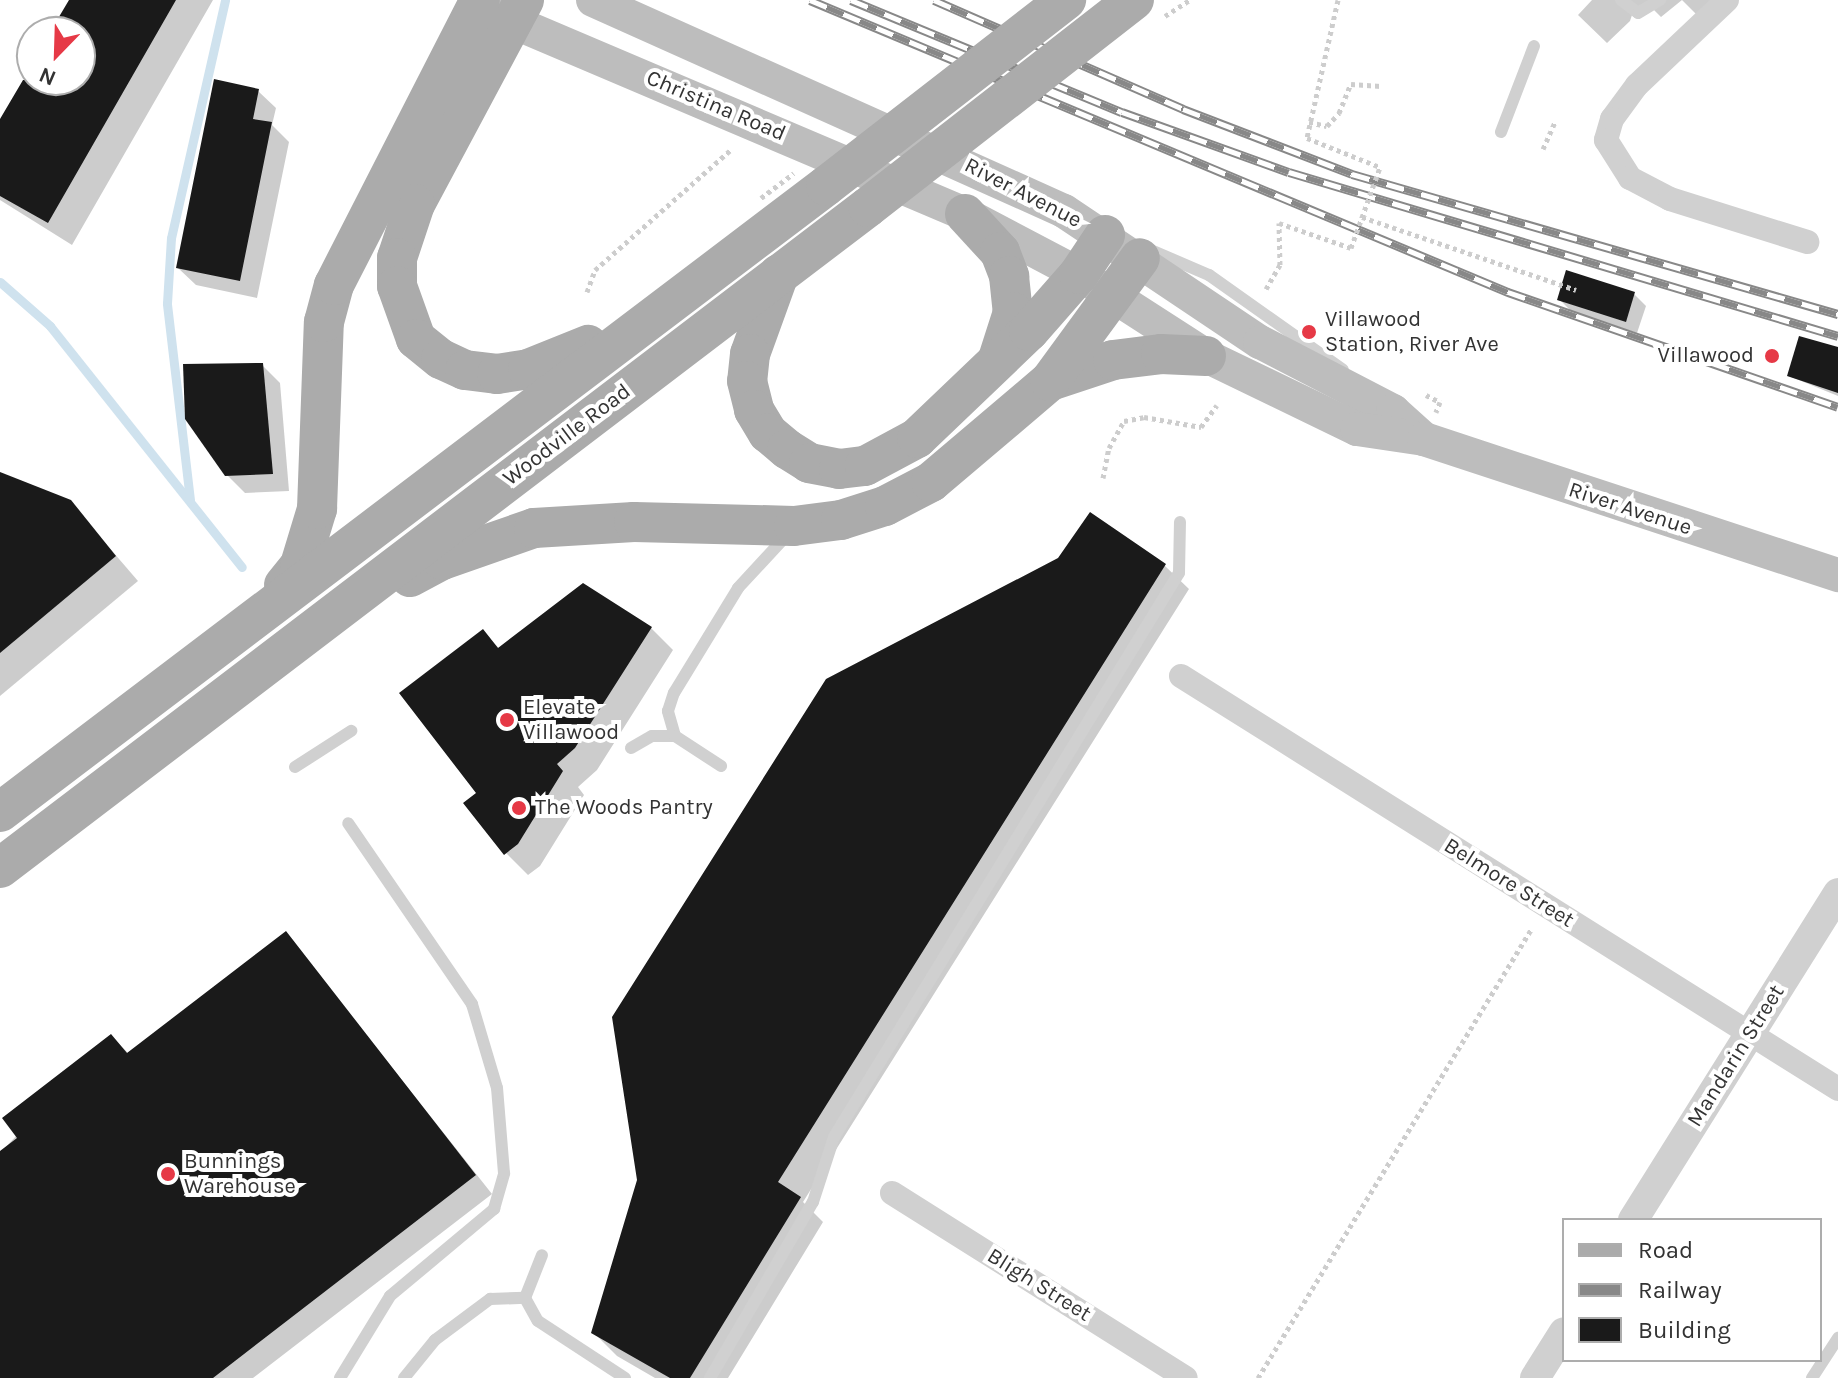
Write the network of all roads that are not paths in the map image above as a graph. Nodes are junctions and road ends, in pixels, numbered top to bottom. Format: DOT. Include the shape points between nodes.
graph roads {
  1 [pos="593,0"];
  2 [pos="1066,0"];
  3 [pos="1134,0"];
  4 [pos="1621,0"];
  5 [pos="1660,0"];
  6 [pos="1727,0"];
  7 [pos="475,2"];
  8 [pos="518,11"];
  9 [pos="1534,46"];
  10 [pos="1501,132"];
  11 [pos="965,214"];
  12 [pos="1105,235"];
  13 [pos="1807,242"];
  14 [pos="1140,258"];
  15 [pos="779,274"];
  16 [pos="1096,285"];
  17 [pos="650,317"];
  18 [pos="1206,356"];
  19 [pos="996,363"];
  20 [pos="1050,381"];
  21 [pos="1375,400"];
  22 [pos="1430,425"];
  23 [pos="1180,522"];
  24 [pos="794,526"];
  25 [pos="1838,575"];
  26 [pos="264,610"];
  27 [pos="310,633"];
  28 [pos="1181,676"];
  29 [pos="351,731"];
  30 [pos="675,736"];
  31 [pos="631,748"];
  32 [pos="721,766"];
  33 [pos="295,767"];
  34 [pos="0,812"];
  35 [pos="348,823"];
  36 [pos="0,868"];
  37 [pos="1838,893"];
  38 [pos="1749,1034"];
  39 [pos="1838,1089"];
  40 [pos="892,1193"];
  41 [pos="1634,1218"];
  42 [pos="542,1255"];
  43 [pos="525,1298"];
  44 [pos="1562,1335"];
  45 [pos="1838,1338"];
  46 [pos="340,1378"];
  47 [pos="404,1378"];
  48 [pos="625,1378"];
  49 [pos="710,1378"];
  50 [pos="1186,1378"];
  51 [pos="1535,1378"];
  52 [pos="1812,1378"];
  1 -- 12 [label="main road, River Avenue" via="986,172"];
  2 -- 17 [label="main road, Woodville Road, bridge"];
  3 -- 15 [label="main road, Woodville Road, bridge"];
  4 -- 5 [label="lane" via="1638,13"];
  6 -- 13 [label="street" via="1637,85 1612,119 1606,140 1612,157 1630,178 1670,199"];
  7 -- 8 [label="main road, Christina Road"];
  7 -- 26 [label="main road" via="334,285 323,337 317,509 300,565"];
  8 -- 11 [label="main road, Christina Road"];
  8 -- 17 [label="main road" via="404,231 397,258 404,315 416,339 441,359 497,374 563,357"];
  9 -- 10 [label="lane"];
  11 -- 16 [label="main road, River Avenue"];
  11 -- 19 [label="main road" via="1000,252 1009,276 1013,312"];
  12 -- 14 [label="main road, River Avenue"];
  12 -- 16 [label="main road"];
  12 -- 21 [label="lane" via="1170,255 1209,275 1331,360"];
  14 -- 16 [label="main road"];
  14 -- 21 [label="main road, River Avenue" via="1260,342"];
  15 -- 19 [label="main road" via="750,354 747,381 754,410 768,433 809,463 839,469 865,466 895,453"];
  15 -- 27 [label="main road, Woodville Road"];
  16 -- 18 [label="main road, River Avenue"];
  16 -- 19 [label="main road"];
  16 -- 20 [label="main road"];
  17 -- 26 [label="main road, Woodville Road"];
  18 -- 20 [label="main road" via="1113,360"];
  18 -- 22 [label="main road, River Avenue" via="1357,429"];
  20 -- 24 [label="main road" via="931,482 856,516"];
  21 -- 22 [label="main road, River Avenue"];
  22 -- 25 [label="main road, River Avenue"];
  23 -- 49 [label="lane" via="1179,573 834,1137 813,1202"];
  24 -- 27 [label="main road" via="634,522 534,528 442,560"];
  24 -- 30 [label="lane" via="738,588 674,693 668,711"];
  26 -- 34 [label="main road, Woodville Road"];
  27 -- 36 [label="main road, Woodville Road"];
  28 -- 38 [label="street, Belmore Street"];
  29 -- 33 [label="lane"];
  30 -- 31 [label="lane" via="652,736"];
  30 -- 32 [label="lane"];
  35 -- 46 [label="lane" via="472,1004 497,1088 504,1173 494,1209 390,1296"];
  37 -- 38 [label="street, Mandarin Street"];
  38 -- 39 [label="street, Belmore Street"];
  38 -- 41 [label="street, Mandarin Street"];
  40 -- 50 [label="street, Bligh Street"];
  42 -- 43 [label="lane"];
  43 -- 47 [label="lane" via="490,1299 435,1340"];
  43 -- 48 [label="lane" via="538,1321"];
  44 -- 51 [label="street"];
  45 -- 52 [label="lane"];
}
